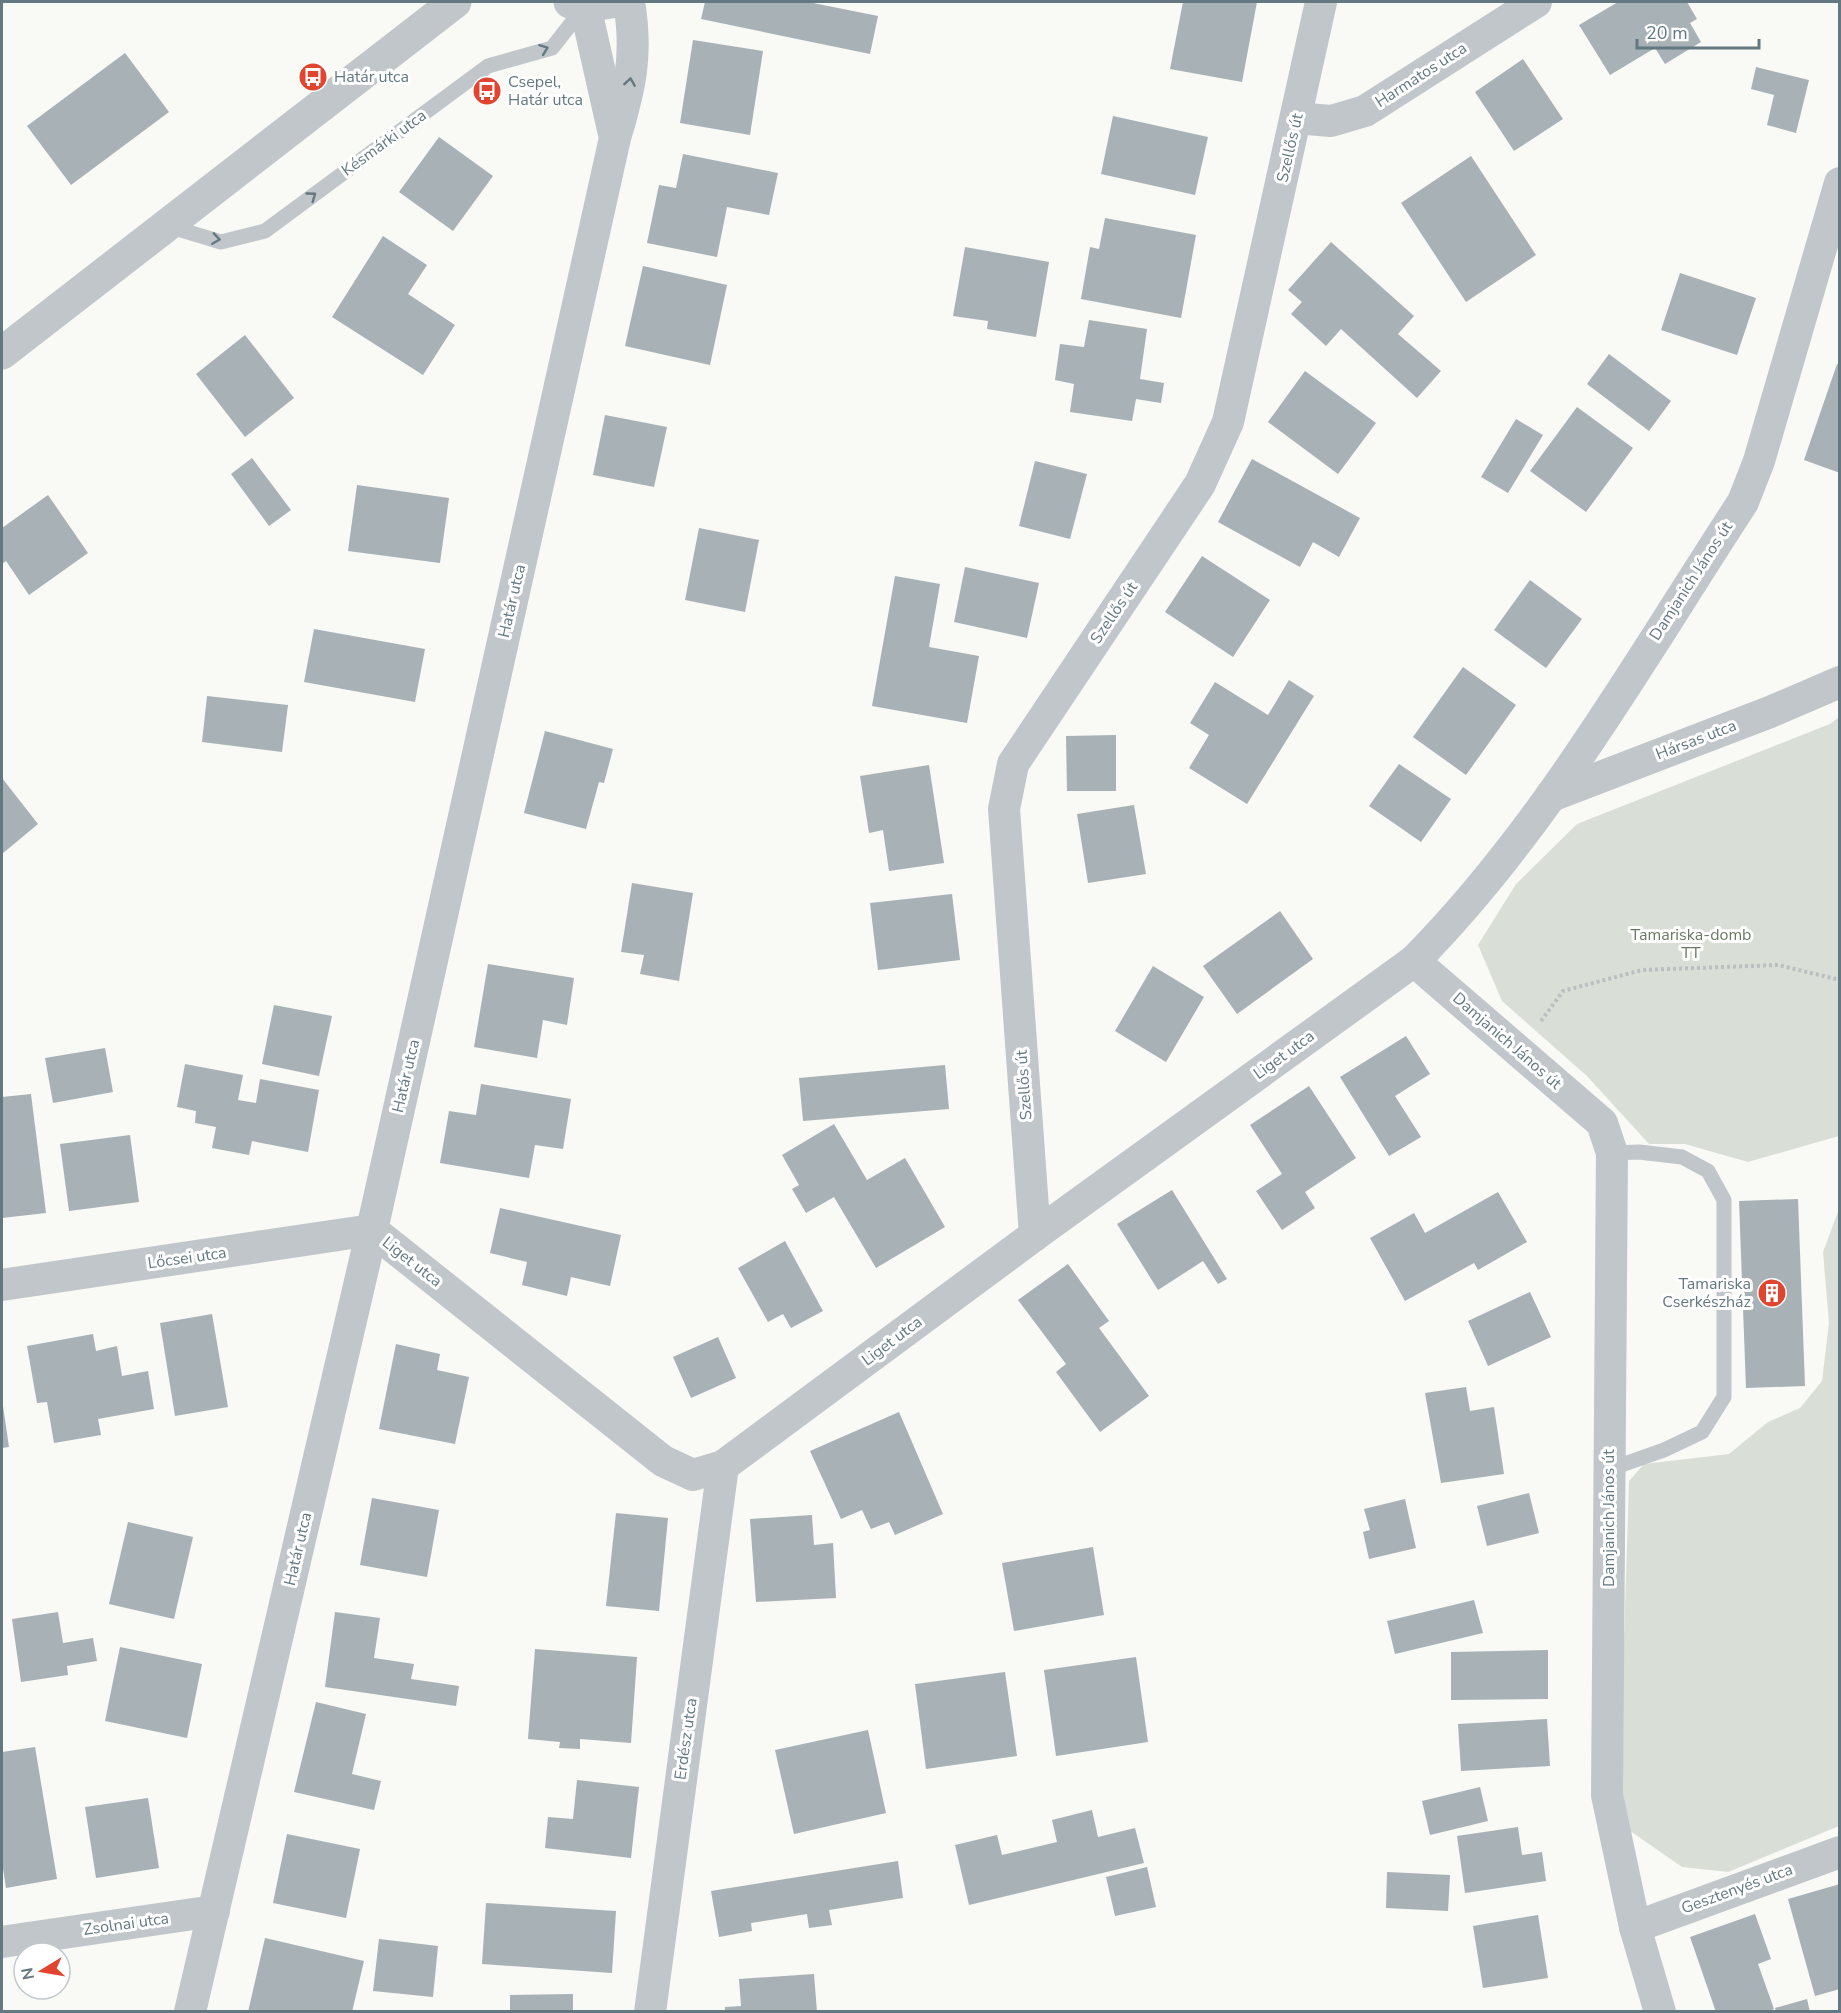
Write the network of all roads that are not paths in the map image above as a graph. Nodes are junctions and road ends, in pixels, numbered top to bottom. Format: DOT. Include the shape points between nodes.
graph roads {
  1 [pos="455,2"];
  2 [pos="629,2"];
  3 [pos="1321,2"];
  4 [pos="1536,2"];
  5 [pos="589,3"];
  6 [pos="1296,118"];
  7 [pos="615,138"];
  8 [pos="1839,183"];
  9 [pos="168,226"];
  10 [pos="2,353"];
  11 [pos="1839,682"];
  12 [pos="1551,796"];
  13 [pos="1414,961"];
  14 [pos="1612,1152"];
  15 [pos="372,1230"];
  16 [pos="1035,1234"];
  17 [pos="2,1285"];
  18 [pos="723,1466"];
  19 [pos="1610,1469"];
  20 [pos="1839,1852"];
  21 [pos="214,1911"];
  22 [pos="1635,1927"];
  23 [pos="2,1942"];
  24 [pos="190,2012"];
  25 [pos="650,2012"];
  26 [pos="1660,2012"];
  1 -- 9 [label="street"];
  7 -- 2 [label="street, Határ utca, one-way" via="631,82 633,26"];
  3 -- 6 [label="street, Szellős út"];
  4 -- 6 [label="street, Harmatos utca" via="1365,111 1331,121"];
  5 -- 7 [label="street, Határ utca"];
  9 -- 5 [label="lane, Késmárki utca, one-way" via="221,242 265,231 488,66 552,48"];
  6 -- 16 [label="street, Szellős út" via="1228,422 1200,484 1013,764 1004,809"];
  7 -- 15 [label="street, Határ utca"];
  8 -- 12 [label="street, Damjanich János út" via="1759,461 1743,502"];
  9 -- 10 [label="street"];
  11 -- 12 [label="street, Hársas utca"];
  12 -- 13 [label="street, Damjanich János út" via="1444,931"];
  13 -- 14 [label="street, Damjanich János út" via="1602,1123"];
  13 -- 16 [label="street, Liget utca"];
  14 -- 19 [label="street, Damjanich János út"];
  14 -- 19 [label="lane" via="1682,1157 1708,1171 1724,1200 1724,1397 1702,1432"];
  15 -- 17 [label="street, Lőcsei utca"];
  15 -- 18 [label="street, Liget utca" via="663,1461 693,1475"];
  15 -- 21 [label="street, Határ utca"];
  16 -- 18 [label="street, Liget utca"];
  18 -- 25 [label="street, Erdész utca"];
  19 -- 22 [label="street, Damjanich János út" via="1607,1795"];
  20 -- 22 [label="street, Gesztenyés utca"];
  21 -- 23 [label="street, Zsolnai utca"];
  21 -- 24 [label="street, Határ utca"];
  22 -- 26 [label="street, Damjanich János út"];
}
